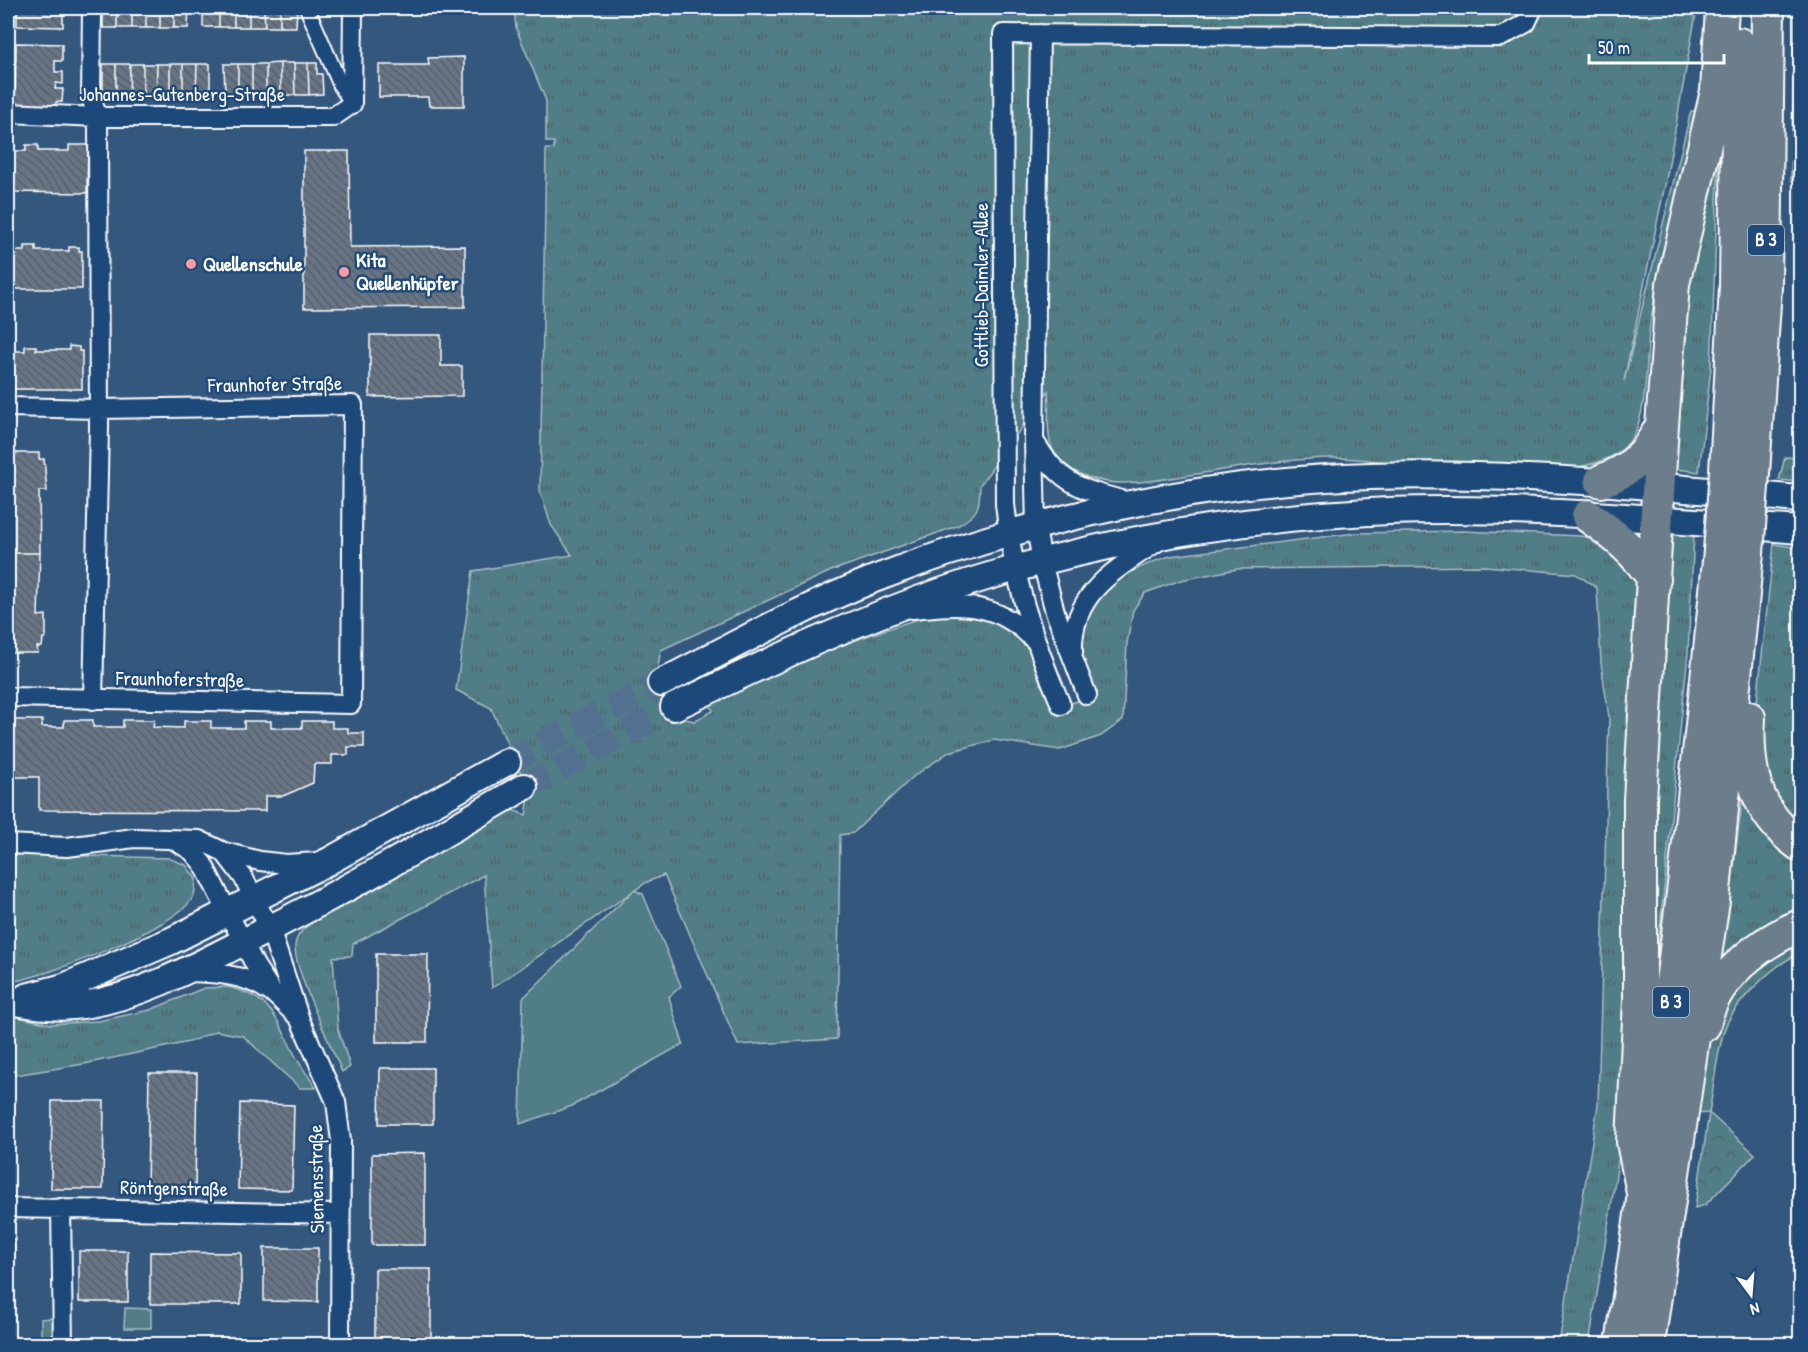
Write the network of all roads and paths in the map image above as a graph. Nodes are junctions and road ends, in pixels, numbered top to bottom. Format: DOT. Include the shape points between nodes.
graph roads {
  1 [pos="92,8"];
  2 [pos="307,8"];
  3 [pos="353,8"];
  4 [pos="1533,8"];
  5 [pos="1722,8"];
  6 [pos="1739,8"];
  7 [pos="1768,8"];
  8 [pos="1040,34"];
  9 [pos="352,104"];
  10 [pos="8,113"];
  11 [pos="98,117"];
  12 [pos="8,407"];
  13 [pos="98,410"];
  14 [pos="1662,425"];
  15 [pos="1034,440"];
  16 [pos="1740,472"];
  17 [pos="1601,481"];
  18 [pos="1660,486"];
  19 [pos="1800,499"];
  20 [pos="1136,504"];
  21 [pos="1588,516"];
  22 [pos="1658,519"];
  23 [pos="1036,528"];
  24 [pos="1800,530"];
  25 [pos="1167,535"];
  26 [pos="1008,536"];
  27 [pos="1738,558"];
  28 [pos="1042,562"];
  29 [pos="1014,569"];
  30 [pos="1654,579"];
  31 [pos="887,612"];
  32 [pos="1033,639"];
  33 [pos="1074,664"];
  34 [pos="661,683"];
  35 [pos="1087,695"];
  36 [pos="8,698"];
  37 [pos="93,700"];
  38 [pos="351,704"];
  39 [pos="1061,705"];
  40 [pos="674,707"];
  41 [pos="507,762"];
  42 [pos="524,787"];
  43 [pos="172,840"];
  44 [pos="8,844"];
  45 [pos="1800,845"];
  46 [pos="224,852"];
  47 [pos="329,861"];
  48 [pos="254,897"];
  49 [pos="227,912"];
  50 [pos="1800,926"];
  51 [pos="270,929"];
  52 [pos="243,942"];
  53 [pos="183,971"];
  54 [pos="273,993"];
  55 [pos="8,1001"];
  56 [pos="300,1020"];
  57 [pos="1682,1107"];
  58 [pos="1644,1198"];
  59 [pos="8,1208"];
  60 [pos="61,1208"];
  61 [pos="340,1214"];
  62 [pos="63,1344"];
  63 [pos="340,1344"];
  64 [pos="1622,1344"];
  65 [pos="1648,1344"];
  1 -- 11 [label="street" via="91,98"];
  2 -- 9 [label="street"];
  3 -- 9 [label="street"];
  4 -- 8 [label="street" via="1526,23 1501,37"];
  5 -- 14 [label="highway" via="1717,91 1673,284"];
  6 -- 16 [label="highway, B 3" via="1736,286"];
  7 -- 16 [label="highway, B 3" via="1766,288"];
  8 -- 15 [label="street"];
  8 -- 26 [label="street, Gottlieb-Daimler-Allee" via="1003,34 1004,474"];
  9 -- 11 [label="street, Johannes-Gutenberg-Straße" via="333,117"];
  10 -- 11 [label="street, Johannes-Gutenberg-Straße"];
  11 -- 13 [label="street"];
  12 -- 13 [label="street, Fraunhofer Straße"];
  13 -- 37 [label="street"];
  13 -- 38 [label="street, Fraunhofer Straße" via="353,405"];
  14 -- 17 [label="highway" via="1636,462"];
  14 -- 18 [label="highway"];
  15 -- 20 [label="street" via="1048,465 1067,482"];
  15 -- 23 [label="street"];
  16 -- 27 [label="highway, B 3, bridge"];
  17 -- 18 [label="main road"];
  17 -- 20 [label="main road" via="1367,476 1239,487"];
  18 -- 19 [label="main road"];
  18 -- 22 [label="highway"];
  20 -- 23 [label="main road"];
  21 -- 22 [label="main road"];
  21 -- 25 [label="main road" via="1389,511 1259,521"];
  21 -- 30 [label="highway" via="1620,539"];
  22 -- 24 [label="main road"];
  22 -- 30 [label="highway"];
  23 -- 26 [label="main road"];
  23 -- 28 [label="street"];
  25 -- 28 [label="main road"];
  25 -- 33 [label="street" via="1089,593 1072,636"];
  26 -- 29 [label="street, Gottlieb-Daimler-Allee"];
  26 -- 34 [label="main road" via="873,580"];
  27 -- 45 [label="highway" via="1755,620 1747,752 1763,804"];
  27 -- 57 [label="highway, B 3" via="1713,901"];
  27 -- 58 [label="highway, B 3" via="1695,806"];
  28 -- 29 [label="main road"];
  28 -- 33 [label="street"];
  29 -- 31 [label="main road"];
  29 -- 32 [label="street, Gottlieb-Daimler-Allee"];
  30 -- 58 [label="highway" via="1640,800 1640,999 1633,1142"];
  31 -- 32 [label="street" via="953,605 984,608 1008,618"];
  31 -- 40 [label="main road" via="772,659"];
  32 -- 39 [label="street, Gottlieb-Daimler-Allee"];
  33 -- 35 [label="street"];
  36 -- 37 [label="street, Fraunhoferstraße"];
  37 -- 38 [label="street, Fraunhoferstraße"];
  41 -- 47 [label="main road"];
  42 -- 51 [label="main road" via="400,860"];
  43 -- 44 [label="street" via="134,838 67,847"];
  43 -- 46 [label="street" via="199,840"];
  43 -- 49 [label="street, Siemensstraße" via="192,851 203,864"];
  46 -- 47 [label="street" via="272,863"];
  46 -- 48 [label="street, Siemensstraße"];
  47 -- 48 [label="main road"];
  48 -- 49 [label="main road"];
  48 -- 51 [label="street, Siemensstraße"];
  49 -- 52 [label="street, Siemensstraße"];
  49 -- 55 [label="main road" via="64,987"];
  50 -- 57 [label="highway" via="1765,944 1730,975 1706,1016 1692,1088"];
  51 -- 52 [label="main road"];
  51 -- 56 [label="street, Siemensstraße"];
  52 -- 53 [label="main road"];
  52 -- 54 [label="street, Siemensstraße"];
  53 -- 54 [label="street, Siemensstraße" via="238,977"];
  53 -- 55 [label="main road" via="147,987 87,1004 53,1007"];
  54 -- 56 [label="street, Siemensstraße"];
  56 -- 61 [label="street, Siemensstraße" via="336,1102 341,1141"];
  57 -- 65 [label="highway, B 3"];
  58 -- 64 [label="highway, B 3"];
  59 -- 60 [label="street, Röntgenstraße"];
  60 -- 61 [label="street, Röntgenstraße"];
  60 -- 62 [label="street"];
  61 -- 63 [label="street, Siemensstraße"];
}
